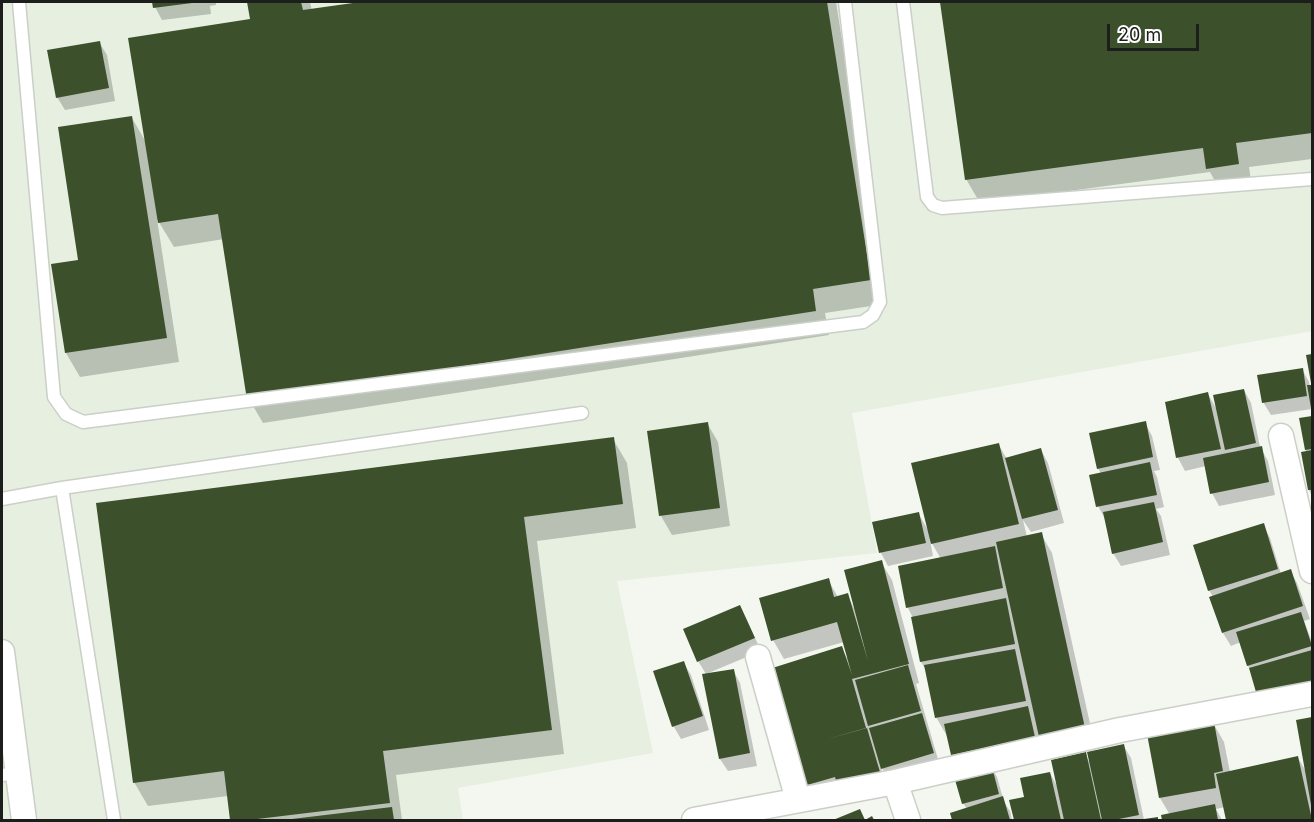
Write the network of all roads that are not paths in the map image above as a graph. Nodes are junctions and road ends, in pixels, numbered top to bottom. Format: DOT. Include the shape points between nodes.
graph roads {
  1 [pos="19,2"];
  2 [pos="845,2"];
  3 [pos="903,2"];
  4 [pos="1312,179"];
  5 [pos="582,413"];
  6 [pos="1281,436"];
  7 [pos="62,488"];
  8 [pos="2,499"];
  9 [pos="1312,571"];
  10 [pos="2,652"];
  11 [pos="758,657"];
  12 [pos="1312,693"];
  13 [pos="9,774"];
  14 [pos="895,782"];
  15 [pos="798,800"];
  16 [pos="24,820"];
  17 [pos="114,820"];
  18 [pos="694,820"];
  19 [pos="908,820"];
  1 -- 2 [label="lane" via="54,398 66,414 83,422 863,322 873,315 879,302"];
  3 -- 4 [label="lane" via="927,197 933,205 942,208"];
  5 -- 7 [label="lane"];
  6 -- 9 [label="street"];
  7 -- 8 [label="lane"];
  7 -- 17 [label="lane"];
  10 -- 13 [label="street"];
  11 -- 15 [label="street"];
  12 -- 14 [label="street" via="1120,730"];
  13 -- 16 [label="street"];
  14 -- 15 [label="street"];
  14 -- 19 [label="street"];
  15 -- 18 [label="street"];
}
